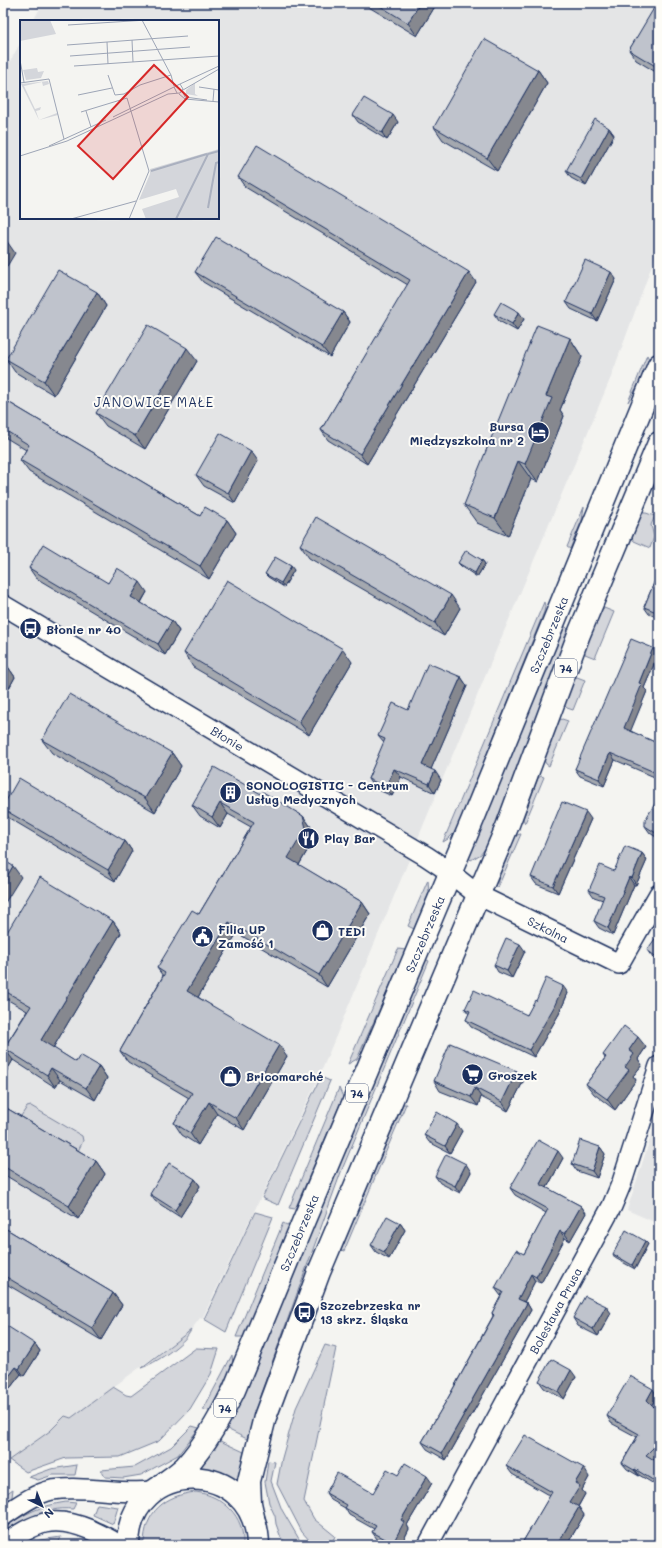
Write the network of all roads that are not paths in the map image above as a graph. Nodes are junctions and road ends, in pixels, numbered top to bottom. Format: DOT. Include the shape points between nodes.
graph roads {
  1 [pos="659,365"];
  2 [pos="659,443"];
  3 [pos="3,605"];
  4 [pos="450,873"];
  5 [pos="659,894"];
  6 [pos="478,895"];
  7 [pos="659,1066"];
  8 [pos="158,1488"];
  9 [pos="3,1516"];
  10 [pos="254,1519"];
  11 [pos="3,1545"];
  12 [pos="118,1545"];
  13 [pos="128,1545"];
  14 [pos="258,1545"];
  15 [pos="269,1545"];
  16 [pos="428,1545"];
  1 -- 4 [label="main road, Szczebrzeska / 74"];
  2 -- 6 [label="main road, 74" via="579,634 519,796"];
  3 -- 4 [label="street, Błonie" via="319,791"];
  4 -- 6 [label="street, Błonie"];
  4 -- 8 [label="main road, Szczebrzeska / 74" via="234,1390 193,1457 186,1466"];
  5 -- 6 [label="street, Szkolna" via="619,964"];
  6 -- 10 [label="main road, 74" via="320,1272 265,1417 249,1481"];
  7 -- 16 [label="street, Bolesława Prusa" via="612,1206"];
  8 -- 9 [label="street" via="139,1493 52,1490 33,1497"];
  8 -- 10 [label="main road, 74" via="189,1477 216,1482 240,1497"];
  8 -- 13 [label="main road, 74" via="135,1513 128,1535"];
  10 -- 14 [label="main road, 74"];
  10 -- 15 [label="street"];
  11 -- 12 [label="street" via="40,1524 57,1521 79,1525"];
}
